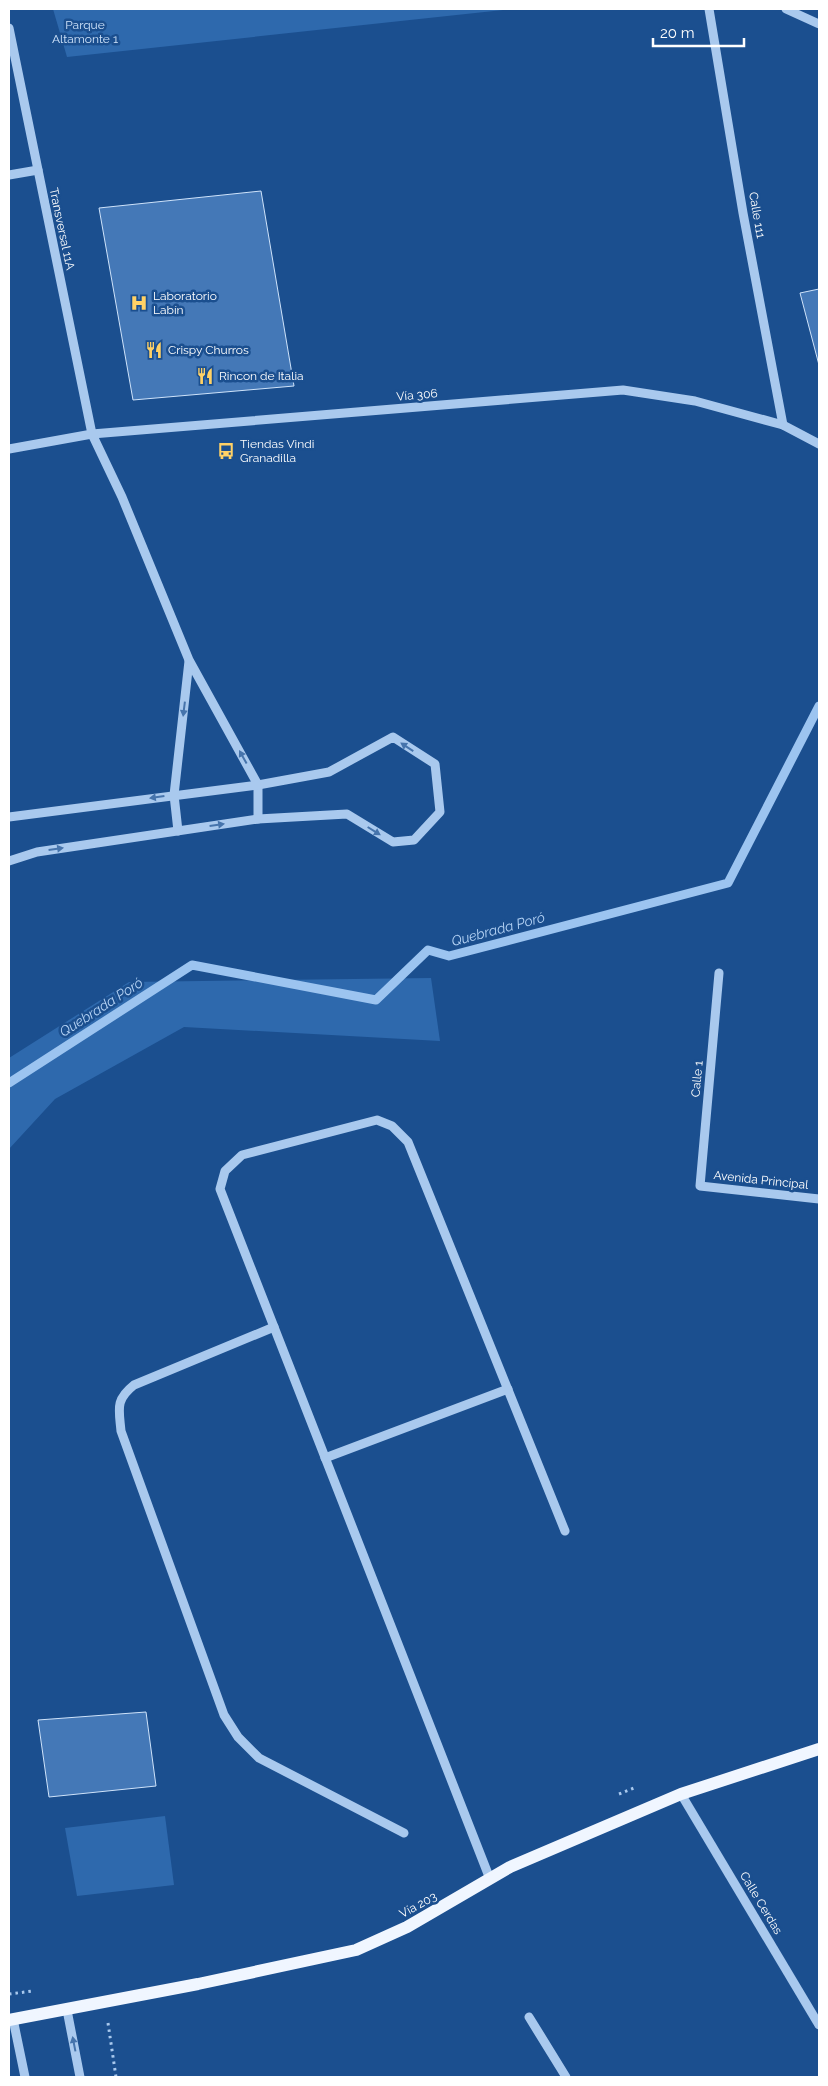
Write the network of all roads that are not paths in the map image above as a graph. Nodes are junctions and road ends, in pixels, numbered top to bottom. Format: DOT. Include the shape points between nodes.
graph roads {
  1 [pos="709,9"];
  2 [pos="786,9"];
  3 [pos="819,24"];
  4 [pos="9,28"];
  5 [pos="38,170"];
  6 [pos="9,175"];
  7 [pos="783,425"];
  8 [pos="92,434"];
  9 [pos="819,444"];
  10 [pos="9,449"];
  11 [pos="189,660"];
  12 [pos="258,785"];
  13 [pos="174,795"];
  14 [pos="9,817"];
  15 [pos="258,820"];
  16 [pos="178,831"];
  17 [pos="9,861"];
  18 [pos="719,973"];
  19 [pos="700,1186"];
  20 [pos="819,1199"];
  21 [pos="274,1327"];
  22 [pos="508,1389"];
  23 [pos="325,1458"];
  24 [pos="565,1531"];
  25 [pos="819,1749"];
  26 [pos="681,1794"];
  27 [pos="404,1832"];
  28 [pos="490,1879"];
  29 [pos="67,2010"];
  30 [pos="529,2017"];
  31 [pos="11,2020"];
  32 [pos="819,2025"];
  33 [pos="25,2077"];
  34 [pos="80,2077"];
  35 [pos="566,2077"];
  1 -- 7 [label="street, Calle 111"];
  2 -- 3 [label="street"];
  4 -- 5 [label="street, Transversal 11A"];
  5 -- 6 [label="street"];
  5 -- 8 [label="street, Transversal 11A"];
  7 -- 8 [label="street, Vía 306" via="695,401 624,390"];
  7 -- 9 [label="street, Vía 306"];
  8 -- 10 [label="street, Vía 306"];
  8 -- 11 [label="street, Transversal 11A" via="122,497"];
  12 -- 11 [label="street, Transversal 11A, one-way"];
  11 -- 13 [label="street, one-way"];
  12 -- 13 [label="street"];
  12 -- 15 [label="street"];
  15 -- 12 [label="street, one-way" via="347,814 392,842 414,840 440,812 434,764 393,738 329,772"];
  13 -- 14 [label="street, one-way"];
  13 -- 16 [label="street"];
  16 -- 15 [label="street, one-way"];
  17 -- 16 [label="street, one-way" via="37,852"];
  18 -- 19 [label="street, Calle 1"];
  19 -- 20 [label="street, Avenida Principal"];
  21 -- 22 [label="street" via="220,1190 225,1171 242,1155 377,1120 392,1126 408,1142"];
  21 -- 23 [label="street"];
  21 -- 27 [label="street" via="134,1385 122,1394 119,1410 121,1431 224,1715 238,1737 259,1758"];
  22 -- 23 [label="street"];
  22 -- 24 [label="street"];
  23 -- 28 [label="street"];
  25 -- 26 [label="main road, Vía 203"];
  26 -- 28 [label="main road, Vía 203" via="510,1867"];
  26 -- 32 [label="street, Calle Cerdas"];
  28 -- 29 [label="main road, Vía 203" via="407,1927 356,1950"];
  29 -- 31 [label="main road, Vía 203"];
  34 -- 29 [label="street, one-way"];
  30 -- 35 [label="street"];
  31 -- 33 [label="street"];
}
